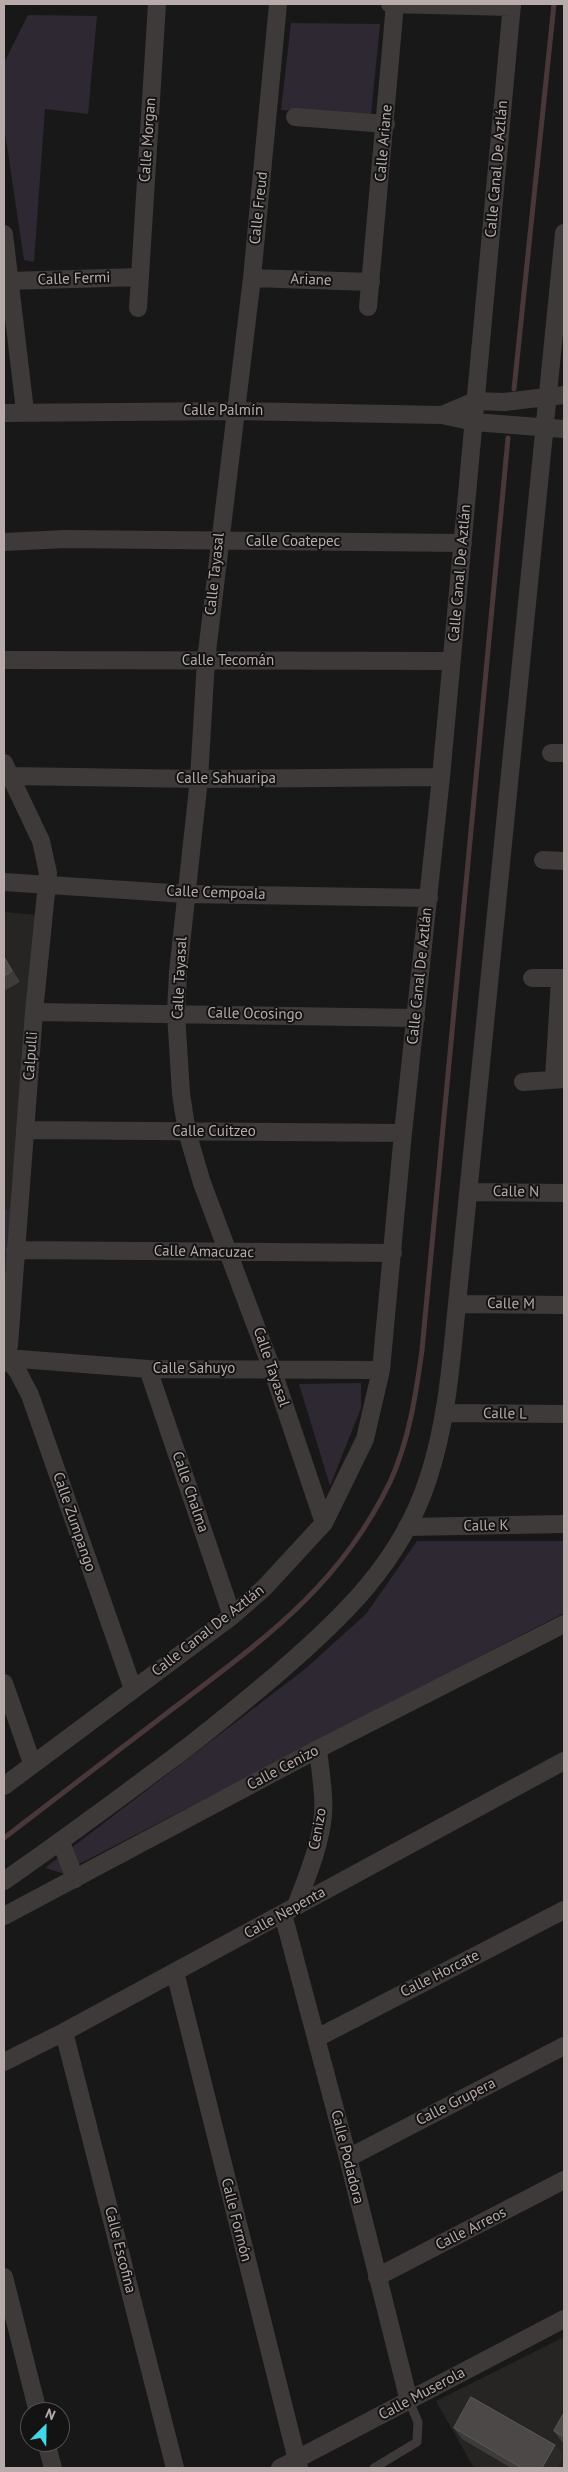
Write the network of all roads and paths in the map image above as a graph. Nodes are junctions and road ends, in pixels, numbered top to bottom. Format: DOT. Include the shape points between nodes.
graph roads {
  1 [pos="157,4"];
  2 [pos="278,4"];
  3 [pos="390,4"];
  4 [pos="395,4"];
  5 [pos="512,5"];
  6 [pos="295,117"];
  7 [pos="386,124"];
  8 [pos="564,233"];
  9 [pos="4,234"];
  10 [pos="139,277"];
  11 [pos="252,278"];
  12 [pos="9,281"];
  13 [pos="371,282"];
  14 [pos="368,307"];
  15 [pos="138,308"];
  16 [pos="556,396"];
  17 [pos="476,401"];
  18 [pos="236,411"];
  19 [pos="25,412"];
  20 [pos="4,413"];
  21 [pos="442,415"];
  22 [pos="474,422"];
  23 [pos="544,428"];
  24 [pos="564,430"];
  25 [pos="219,541"];
  26 [pos="4,542"];
  27 [pos="463,543"];
  28 [pos="4,660"];
  29 [pos="206,660"];
  30 [pos="451,661"];
  31 [pos="7,770"];
  32 [pos="441,777"];
  33 [pos="199,779"];
  34 [pos="543,860"];
  35 [pos="564,860"];
  36 [pos="4,882"];
  37 [pos="48,885"];
  38 [pos="186,894"];
  39 [pos="429,898"];
  40 [pos="532,978"];
  41 [pos="562,978"];
  42 [pos="34,1012"];
  43 [pos="176,1013"];
  44 [pos="416,1018"];
  45 [pos="559,1079"];
  46 [pos="523,1082"];
  47 [pos="25,1130"];
  48 [pos="187,1132"];
  49 [pos="403,1132"];
  50 [pos="468,1192"];
  51 [pos="564,1193"];
  52 [pos="14,1250"];
  53 [pos="229,1252"];
  54 [pos="392,1253"];
  55 [pos="458,1304"];
  56 [pos="564,1305"];
  57 [pos="6,1360"];
  58 [pos="148,1369"];
  59 [pos="272,1369"];
  60 [pos="381,1370"];
  61 [pos="445,1413"];
  62 [pos="564,1414"];
  63 [pos="324,1523"];
  64 [pos="564,1524"];
  65 [pos="407,1527"];
  66 [pos="232,1616"];
  67 [pos="564,1624"];
  68 [pos="4,1682"];
  69 [pos="133,1689"];
  70 [pos="318,1749"];
  71 [pos="564,1761"];
  72 [pos="32,1763"];
  73 [pos="4,1786"];
  74 [pos="61,1842"];
  75 [pos="75,1879"];
  76 [pos="4,1881"];
  77 [pos="290,1910"];
  78 [pos="564,1910"];
  79 [pos="4,1916"];
  80 [pos="174,1972"];
  81 [pos="64,2032"];
  82 [pos="317,2038"];
  83 [pos="564,2046"];
  84 [pos="4,2062"];
  85 [pos="348,2158"];
  86 [pos="564,2180"];
  87 [pos="4,2277"];
  88 [pos="377,2277"];
  89 [pos="564,2319"];
  90 [pos="409,2401"];
  91 [pos="35,2402"];
  92 [pos="49,2452"];
  93 [pos="298,2463"];
  94 [pos="53,2468"];
  95 [pos="175,2468"];
  96 [pos="280,2468"];
  97 [pos="374,2468"];
  1 -- 10 [label="street, Calle Morgan"];
  2 -- 11 [label="street, Calle Freud"];
  3 -- 4 [label="street"];
  4 -- 5 [label="street"];
  4 -- 7 [label="street, Calle Ariane"];
  5 -- 17 [label="street, Calle Canal De Aztlán"];
  6 -- 7 [label="street"];
  7 -- 13 [label="street, Calle Ariane"];
  8 -- 16 [label="street"];
  9 -- 12 [label="street"];
  10 -- 12 [label="street, Calle Fermi"];
  10 -- 15 [label="street, Calle Morgan"];
  11 -- 13 [label="street, Ariane"];
  11 -- 18 [label="street, Calle Freud"];
  12 -- 19 [label="street"];
  13 -- 14 [label="street, Calle Ariane"];
  16 -- 17 [label="street" via="504,402"];
  16 -- 23 [label="street"];
  17 -- 21 [label="street, Calle Palmín"];
  17 -- 22 [label="street, Calle Canal De Aztlán"];
  18 -- 19 [label="street, Calle Palmín"];
  18 -- 21 [label="street, Calle Palmín"];
  18 -- 25 [label="street, Calle Tayasal"];
  19 -- 20 [label="street, Calle Palmín"];
  21 -- 22 [label="street, Calle Palmín"];
  22 -- 23 [label="street, Calle Palmín"];
  22 -- 27 [label="street, Calle Canal De Aztlán"];
  23 -- 24 [label="street, Calle Palmín"];
  23 -- 50 [label="street"];
  25 -- 26 [label="street, Calle Coatepec" via="66,539"];
  25 -- 27 [label="street, Calle Coatepec"];
  25 -- 29 [label="street, Calle Tayasal"];
  27 -- 30 [label="street, Calle Canal De Aztlán"];
  28 -- 29 [label="street, Calle Tecomán"];
  29 -- 30 [label="street, Calle Tecomán"];
  29 -- 33 [label="street, Calle Tayasal"];
  30 -- 32 [label="street, Calle Canal De Aztlán"];
  31 -- 33 [label="street, Calle Sahuaripa"];
  31 -- 37 [label="street, Calpulli" via="44,850"];
  32 -- 33 [label="street, Calle Sahuaripa"];
  32 -- 39 [label="street, Calle Canal De Aztlán"];
  33 -- 38 [label="street, Calle Tayasal"];
  34 -- 35 [label="street"];
  36 -- 37 [label="street, Calle Cempoala"];
  37 -- 38 [label="street, Calle Cempoala"];
  37 -- 42 [label="street, Calpulli"];
  38 -- 39 [label="street, Calle Cempoala"];
  38 -- 43 [label="street, Calle Tayasal"];
  39 -- 44 [label="street, Calle Canal De Aztlán"];
  40 -- 41 [label="street"];
  41 -- 45 [label="street"];
  42 -- 43 [label="street, Calle Ocosingo"];
  42 -- 47 [label="street, Calpulli"];
  43 -- 44 [label="street, Calle Ocosingo"];
  43 -- 48 [label="street, Calle Tayasal"];
  44 -- 49 [label="street, Calle Canal De Aztlán"];
  45 -- 46 [label="street"];
  47 -- 48 [label="street, Calle Cuitzeo"];
  47 -- 52 [label="street, Calpulli"];
  48 -- 49 [label="street, Calle Cuitzeo"];
  48 -- 53 [label="street, Calle Tayasal"];
  49 -- 54 [label="street, Calle Canal De Aztlán"];
  50 -- 51 [label="street, Calle N"];
  50 -- 55 [label="street"];
  52 -- 53 [label="street, Calle Amacuzac"];
  52 -- 57 [label="street, Calpulli"];
  53 -- 54 [label="street, Calle Amacuzac"];
  53 -- 59 [label="street, Calle Tayasal"];
  54 -- 60 [label="street, Calle Canal De Aztlán"];
  55 -- 56 [label="street, Calle M"];
  55 -- 61 [label="street"];
  57 -- 58 [label="street, Calle Sahuyo"];
  57 -- 69 [label="street, Calle Zumpango" via="18,1372 30,1395"];
  58 -- 59 [label="street, Calle Sahuyo"];
  58 -- 66 [label="street, Calle Chalma"];
  59 -- 60 [label="street, Calle Sahuyo"];
  59 -- 63 [label="street, Calle Tayasal"];
  60 -- 63 [label="street, Calle Canal De Aztlán" via="365,1439"];
  61 -- 62 [label="street, Calle L"];
  61 -- 65 [label="street" via="428,1480"];
  63 -- 66 [label="street, Calle Canal De Aztlán" via="264,1588"];
  64 -- 65 [label="street, Calle K"];
  65 -- 74 [label="street" via="369,1586 320,1637 215,1727"];
  66 -- 69 [label="street, Calle Canal De Aztlán"];
  67 -- 70 [label="street, Calle Cenizo"];
  68 -- 72 [label="street"];
  69 -- 72 [label="street, Calle Canal De Aztlán"];
  70 -- 75 [label="street, Calle Cenizo"];
  70 -- 77 [label="street, Cenizo" via="323,1815 314,1856"];
  71 -- 77 [label="street, Calle Nepenta"];
  72 -- 73 [label="street, Calle Canal De Aztlán"];
  74 -- 75 [label="street"];
  74 -- 76 [label="street"];
  75 -- 79 [label="street, Calle Cenizo"];
  77 -- 80 [label="street, Calle Nepenta"];
  77 -- 82 [label="street, Calle Podadora"];
  78 -- 82 [label="street, Calle Horcate"];
  80 -- 81 [label="street, Calle Nepenta"];
  80 -- 93 [label="street, Calle Formón"];
  81 -- 84 [label="street, Calle Nepenta"];
  81 -- 95 [label="street, Calle Escofina"];
  82 -- 85 [label="street, Calle Podadora"];
  83 -- 85 [label="street, Calle Grupera"];
  85 -- 88 [label="street, Calle Podadora"];
  86 -- 88 [label="street, Calle Arreos"];
  87 -- 91 [label="street"];
  88 -- 90 [label="street, Calle Podadora"];
  89 -- 90 [label="street, Calle Muserola"];
  90 -- 93 [label="street, Calle Muserola"];
  90 -- 97 [label="lane" via="418,2422 417,2442"];
  92 -- 94 [label="street"];
  93 -- 96 [label="street, Calle Muserola"];
}
